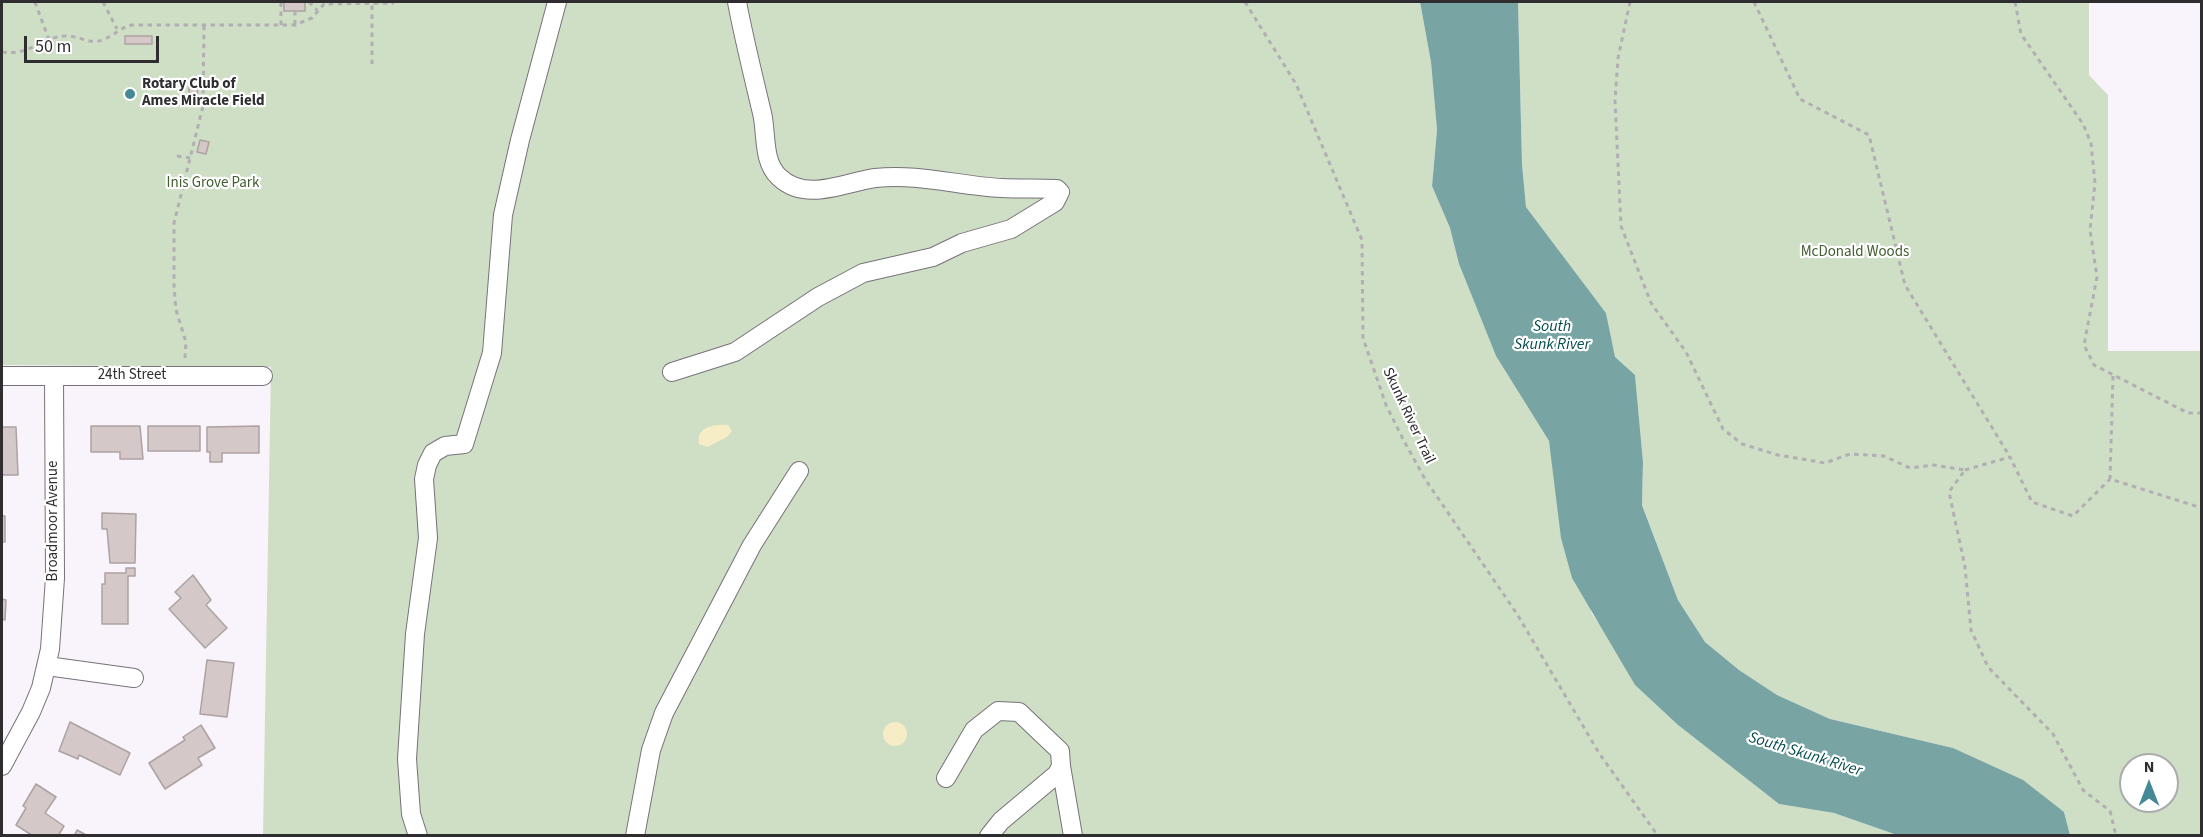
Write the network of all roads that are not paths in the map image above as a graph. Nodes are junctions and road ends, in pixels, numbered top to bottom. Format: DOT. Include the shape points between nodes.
graph roads {
  1 [pos="557,2"];
  2 [pos="736,2"];
  3 [pos="672,372"];
  4 [pos="2,376"];
  5 [pos="54,376"];
  6 [pos="263,376"];
  7 [pos="799,471"];
  8 [pos="47,666"];
  9 [pos="134,678"];
  10 [pos="2,766"];
  11 [pos="1061,766"];
  12 [pos="946,778"];
  13 [pos="1073,835"];
  14 [pos="418,836"];
  15 [pos="635,836"];
  16 [pos="989,836"];
  1 -- 14 [label="street" via="503,215 492,353 464,444 445,446 433,453 425,472 428,538 415,634 407,759 411,814"];
  2 -- 3 [label="street" via="762,114 767,155 772,168 785,182 831,189 874,178 912,178 1060,192 1055,201 1011,229 962,243 933,257 863,273 818,297 735,352"];
  4 -- 5 [label="street, 24th Street"];
  5 -- 6 [label="street, 24th Street"];
  5 -- 8 [label="street, Broadmoor Avenue" via="55,578"];
  7 -- 15 [label="street" via="752,545 663,713 651,750"];
  8 -- 9 [label="street"];
  8 -- 10 [label="street, Broadmoor Avenue" via="31,712"];
  11 -- 12 [label="street" via="1060,751 1019,712 998,711 967,740"];
  11 -- 13 [label="street"];
  11 -- 16 [label="street"];
}
